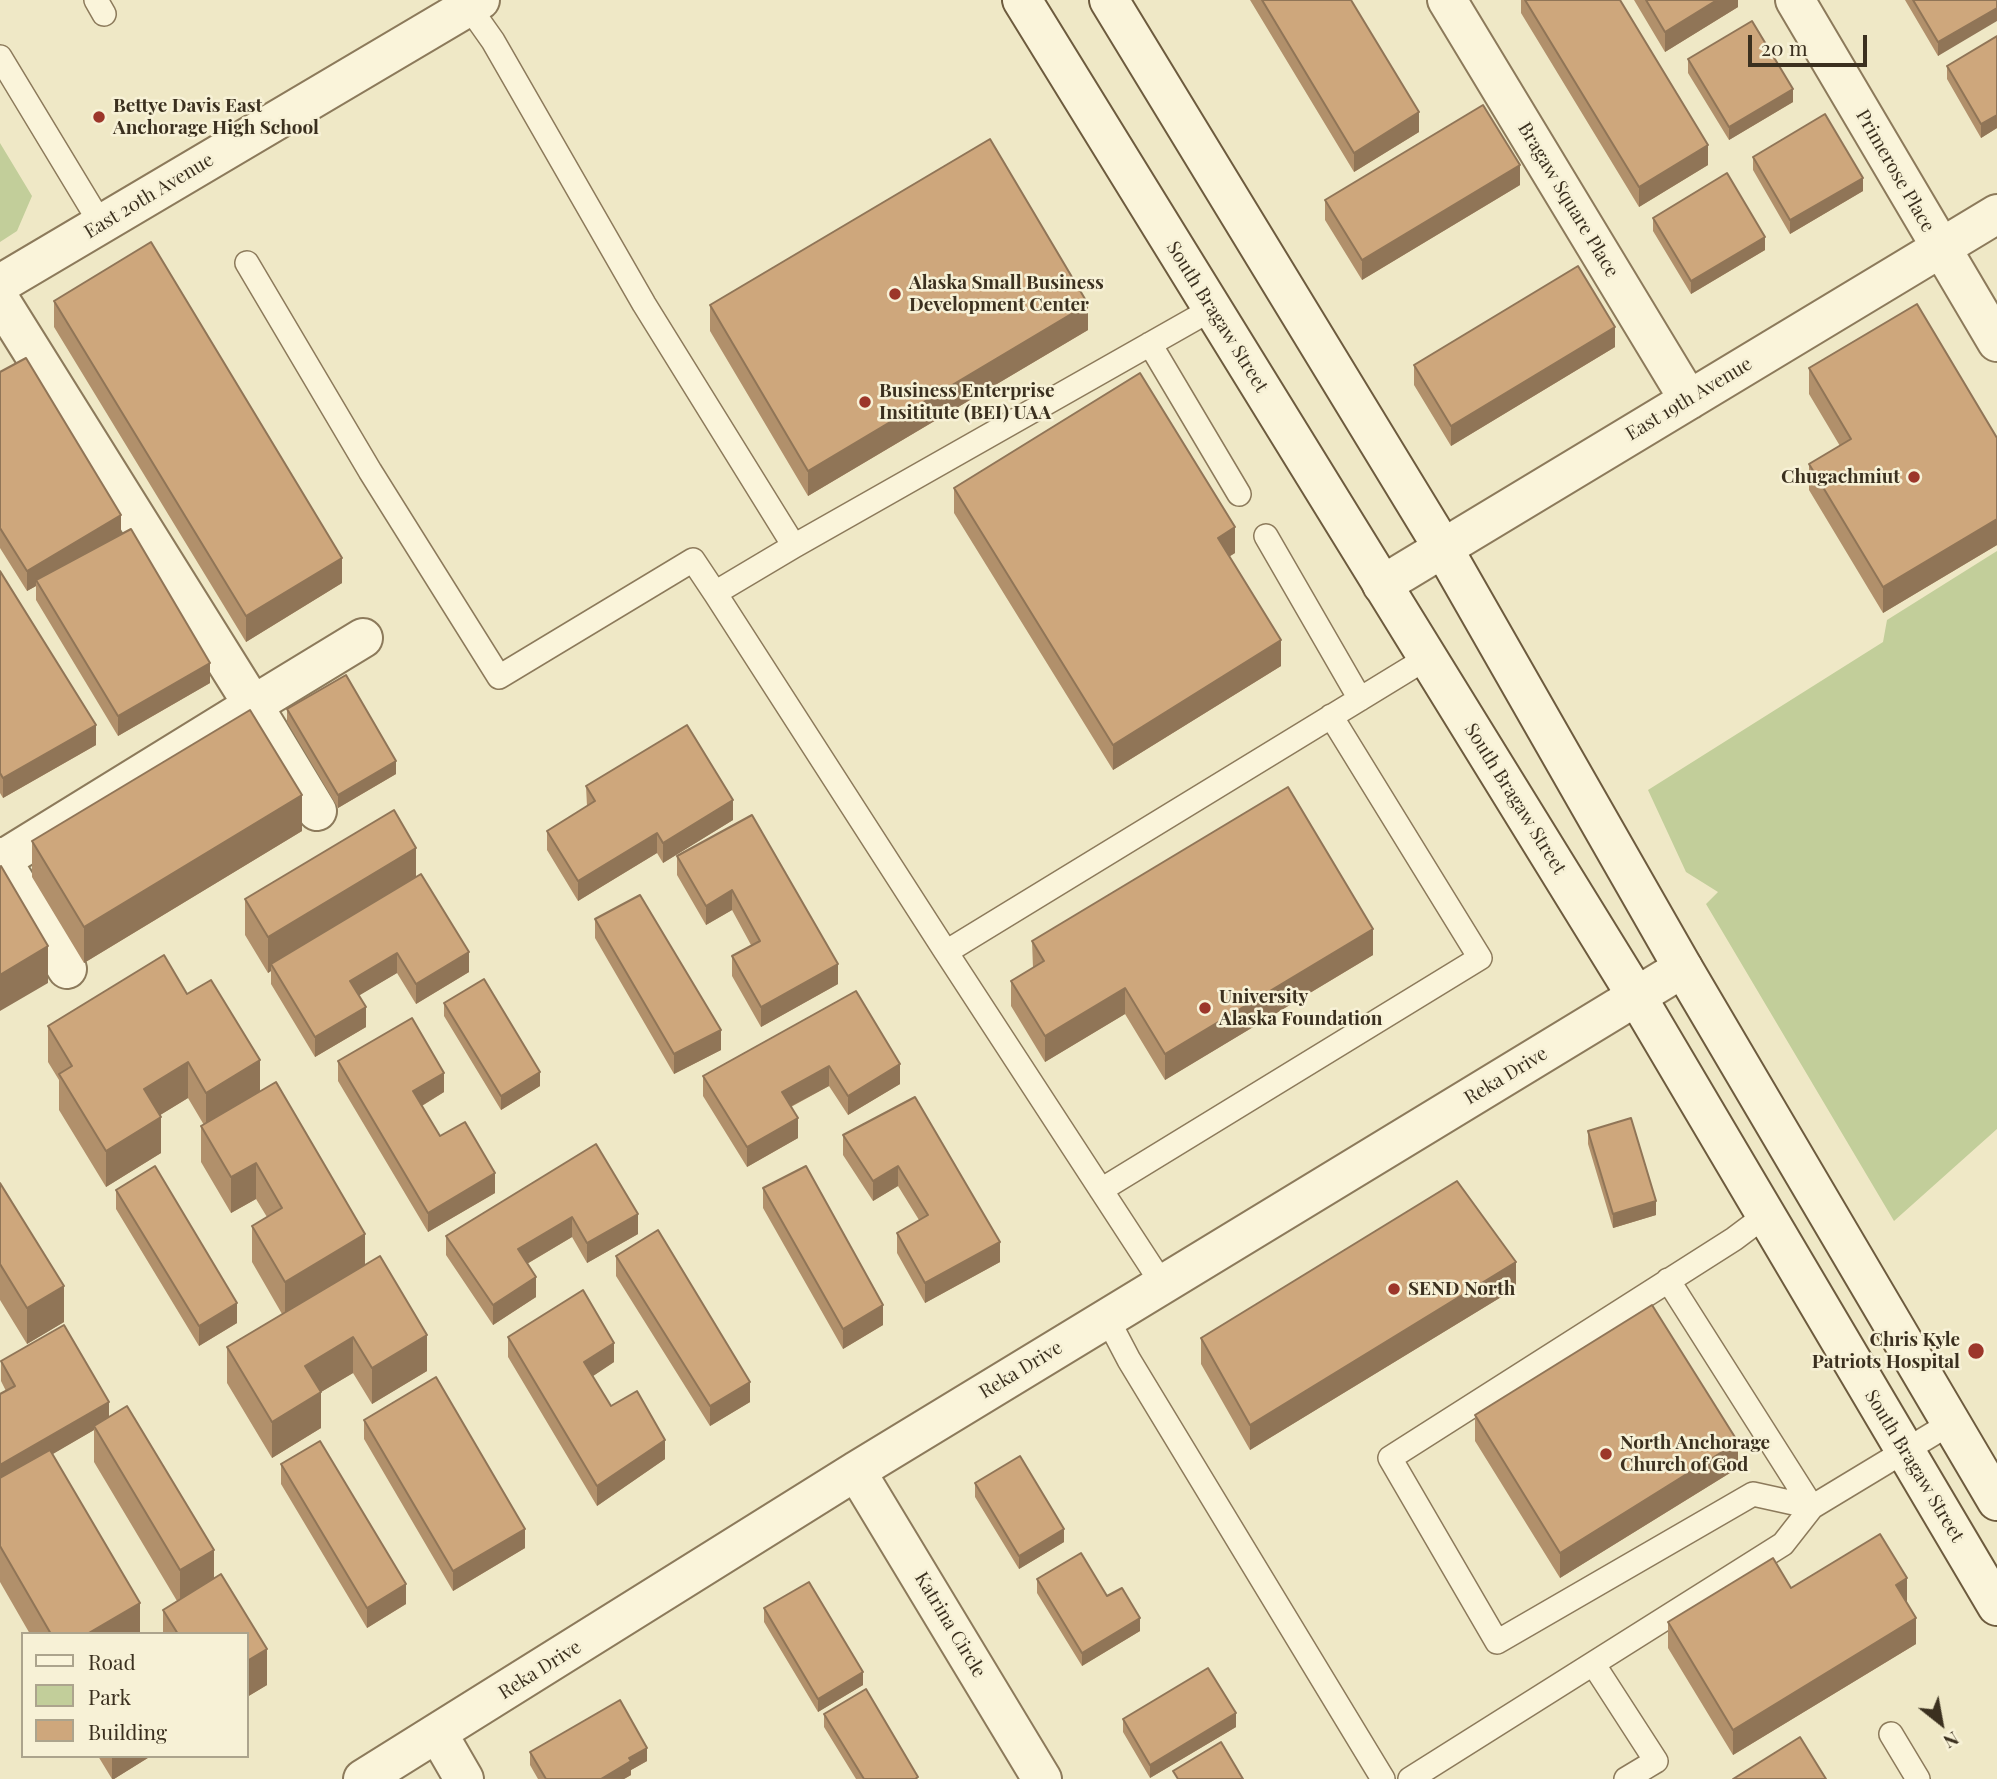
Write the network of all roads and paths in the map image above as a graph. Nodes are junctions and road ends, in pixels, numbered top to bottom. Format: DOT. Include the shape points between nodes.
graph roads {
  1 [pos="1021,0"];
  2 [pos="1109,0"];
  3 [pos="1447,0"];
  4 [pos="1795,0"];
  5 [pos="470,2"];
  6 [pos="0,57"];
  7 [pos="1997,214"];
  8 [pos="101,224"];
  9 [pos="1940,248"];
  10 [pos="247,262"];
  11 [pos="0,284"];
  12 [pos="0,300"];
  13 [pos="1212,309"];
  14 [pos="1997,342"];
  15 [pos="1150,344"];
  16 [pos="1689,400"];
  17 [pos="1239,494"];
  18 [pos="1266,536"];
  19 [pos="794,546"];
  20 [pos="1443,548"];
  21 [pos="1382,585"];
  22 [pos="715,593"];
  23 [pos="363,638"];
  24 [pos="1427,658"];
  25 [pos="1360,699"];
  26 [pos="253,705"];
  27 [pos="1331,716"];
  28 [pos="317,811"];
  29 [pos="1,859"];
  30 [pos="946,952"];
  31 [pos="1684,968"];
  32 [pos="67,969"];
  33 [pos="1637,997"];
  34 [pos="1101,1190"];
  35 [pos="1766,1215"];
  36 [pos="1668,1280"];
  37 [pos="1163,1284"];
  38 [pos="1107,1318"];
  39 [pos="1951,1423"];
  40 [pos="1906,1451"];
  41 [pos="856,1471"];
  42 [pos="1997,1501"];
  43 [pos="1812,1507"];
  44 [pos="1997,1605"];
  45 [pos="1594,1665"];
  46 [pos="438,1734"];
  47 [pos="1891,1734"];
  48 [pos="363,1779"];
  49 [pos="464,1779"];
  50 [pos="1042,1779"];
  51 [pos="1383,1779"];
  52 [pos="1410,1779"];
  53 [pos="1626,1779"];
  54 [pos="1918,1779"];
  1 -- 13 [label="street, South Bragaw Street"];
  2 -- 20 [label="street"];
  3 -- 16 [label="street, Bragaw Square Place"];
  4 -- 9 [label="street, Primerose Place"];
  5 -- 8 [label="street, East 20th Avenue"];
  5 -- 19 [label="lane" via="644,304"];
  6 -- 8 [label="lane"];
  7 -- 9 [label="street, East 19th Avenue"];
  8 -- 11 [label="street, East 20th Avenue"];
  9 -- 14 [label="street, Primerose Place"];
  9 -- 16 [label="street, East 19th Avenue"];
  10 -- 22 [label="lane" via="499,677 693,560"];
  12 -- 26 [label="street"];
  13 -- 15 [label="lane"];
  13 -- 21 [label="street, South Bragaw Street"];
  15 -- 17 [label="lane"];
  15 -- 19 [label="lane"];
  16 -- 20 [label="street, East 19th Avenue"];
  18 -- 25 [label="lane"];
  19 -- 22 [label="lane"];
  20 -- 21 [label="street, East 19th Avenue"];
  20 -- 31 [label="street"];
  21 -- 24 [label="street, South Bragaw Street"];
  22 -- 30 [label="lane"];
  23 -- 26 [label="street"];
  24 -- 25 [label="lane"];
  24 -- 33 [label="street, South Bragaw Street"];
  25 -- 27 [label="lane"];
  26 -- 28 [label="street"];
  26 -- 29 [label="street"];
  27 -- 30 [label="lane"];
  27 -- 34 [label="lane" via="1480,958"];
  29 -- 32 [label="street"];
  30 -- 34 [label="lane"];
  31 -- 33 [label="street, Reka Drive"];
  31 -- 39 [label="street"];
  33 -- 35 [label="street, South Bragaw Street"];
  33 -- 37 [label="street, Reka Drive"];
  34 -- 37 [label="lane"];
  35 -- 36 [label="lane"];
  35 -- 40 [label="street, South Bragaw Street"];
  36 -- 43 [label="lane"];
  36 -- 43 [label="lane" via="1391,1458 1497,1642 1753,1494"];
  37 -- 38 [label="street, Reka Drive"];
  38 -- 41 [label="street, Reka Drive"];
  38 -- 51 [label="lane"];
  39 -- 40 [label="lane"];
  39 -- 42 [label="street"];
  40 -- 43 [label="lane"];
  40 -- 44 [label="street, South Bragaw Street"];
  41 -- 46 [label="street, Reka Drive"];
  41 -- 50 [label="street, Katrina Circle"];
  43 -- 45 [label="lane" via="1783,1544"];
  45 -- 52 [label="lane"];
  45 -- 53 [label="lane" via="1656,1761"];
  46 -- 48 [label="street, Reka Drive"];
  46 -- 49 [label="street"];
  47 -- 54 [label="lane"];
}
